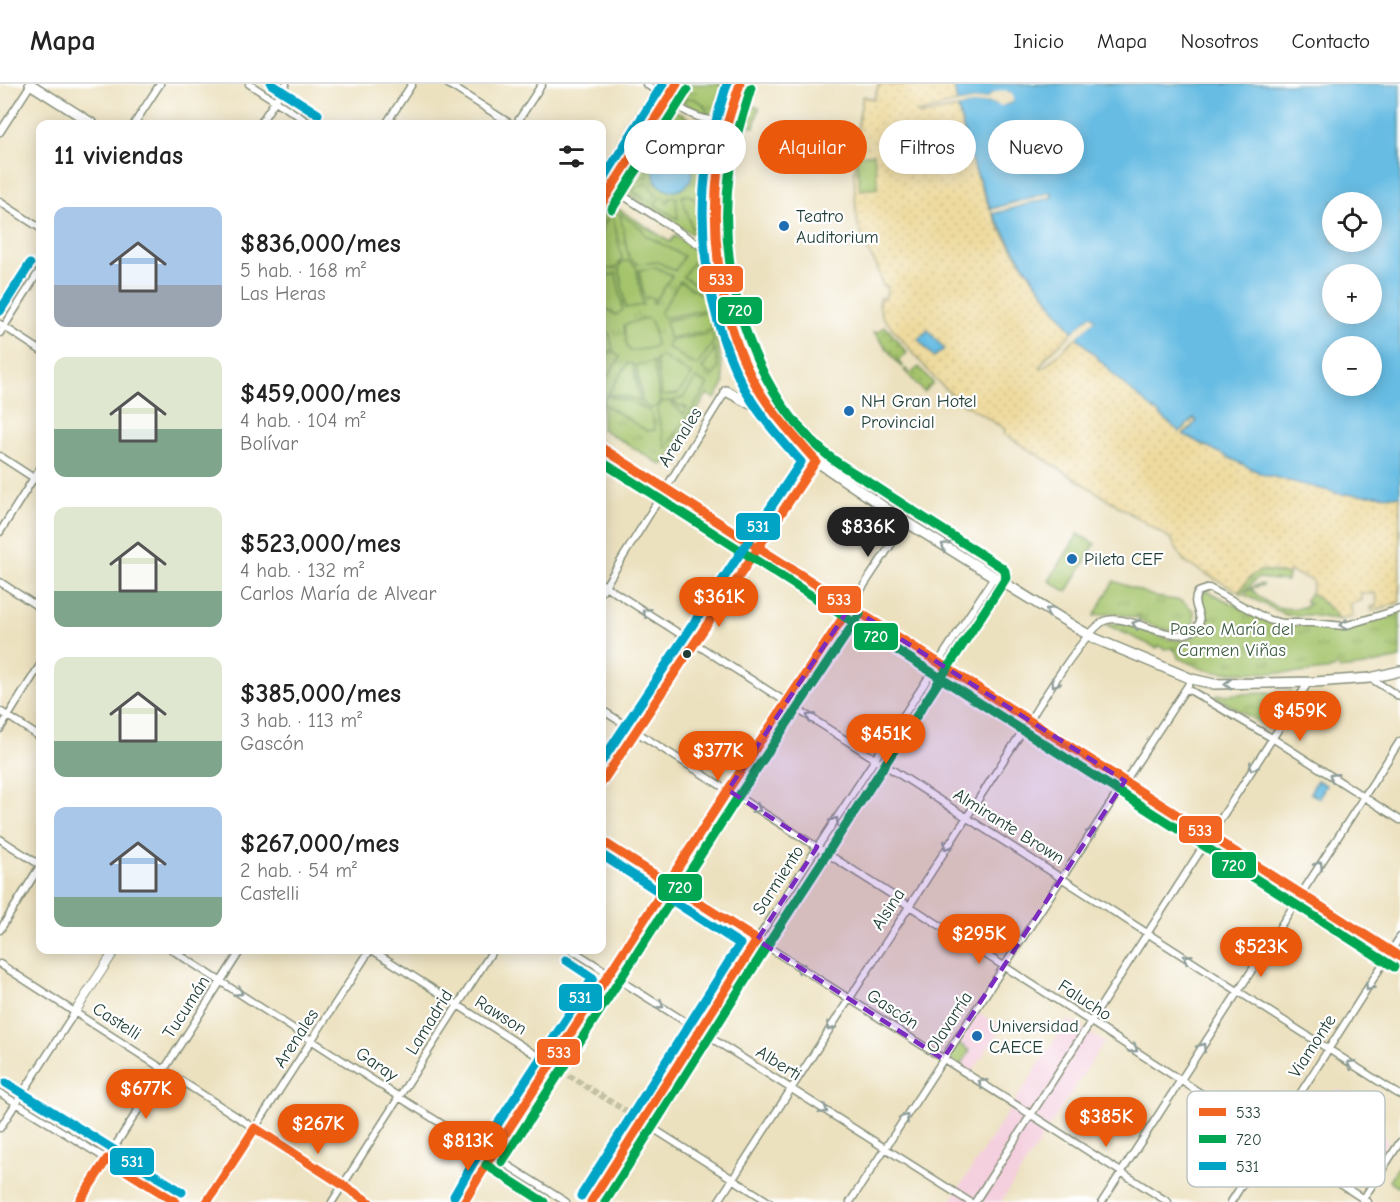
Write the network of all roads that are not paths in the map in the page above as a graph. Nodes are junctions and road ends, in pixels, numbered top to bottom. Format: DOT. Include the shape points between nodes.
graph roads {
  1 [pos="30,84"];
  2 [pos="160,84"];
  3 [pos="249,84"];
  4 [pos="286,84"];
  5 [pos="412,84"];
  6 [pos="448,84"];
  7 [pos="542,84"];
  8 [pos="646,84"];
  9 [pos="677,84"];
  10 [pos="740,84"];
  11 [pos="668,99"];
  12 [pos="275,101"];
  13 [pos="728,118"];
  14 [pos="87,120"];
  15 [pos="137,120"];
  16 [pos="263,120"];
  17 [pos="305,120"];
  18 [pos="389,120"];
  19 [pos="505,120"];
  20 [pos="519,120"];
  21 [pos="0,132"];
  22 [pos="606,185"];
  23 [pos="611,189"];
  24 [pos="606,197"];
  25 [pos="0,202"];
  26 [pos="36,225"];
  27 [pos="720,269"];
  28 [pos="36,276"];
  29 [pos="1,328"];
  30 [pos="36,348"];
  31 [pos="726,391"];
  32 [pos="779,420"];
  33 [pos="606,451"];
  34 [pos="0,456"];
  35 [pos="816,461"];
  36 [pos="36,479"];
  37 [pos="36,481"];
  38 [pos="666,489"];
  39 [pos="906,522"];
  40 [pos="0,532"];
  41 [pos="757,548"];
  42 [pos="994,577"];
  43 [pos="606,581"];
  44 [pos="0,582"];
  45 [pos="606,589"];
  46 [pos="36,605"];
  47 [pos="850,607"];
  48 [pos="1400,609"];
  49 [pos="1088,635"];
  50 [pos="695,643"];
  51 [pos="938,663"];
  52 [pos="36,671"];
  53 [pos="1400,671"];
  54 [pos="1370,678"];
  55 [pos="1192,679"];
  56 [pos="1308,683"];
  57 [pos="1186,688"];
  58 [pos="1400,697"];
  59 [pos="787,702"];
  60 [pos="0,711"];
  61 [pos="606,713"];
  62 [pos="8,716"];
  63 [pos="1029,721"];
  64 [pos="0,729"];
  65 [pos="636,732"];
  66 [pos="36,734"];
  67 [pos="1272,738"];
  68 [pos="1400,741"];
  69 [pos="876,758"];
  70 [pos="606,777"];
  71 [pos="1125,781"];
  72 [pos="728,790"];
  73 [pos="1364,797"];
  74 [pos="966,817"];
  75 [pos="1400,819"];
  76 [pos="1210,836"];
  77 [pos="0,839"];
  78 [pos="606,844"];
  79 [pos="818,847"];
  80 [pos="36,862"];
  81 [pos="36,872"];
  82 [pos="1062,877"];
  83 [pos="669,883"];
  84 [pos="1301,894"];
  85 [pos="909,905"];
  86 [pos="0,930"];
  87 [pos="1147,933"];
  88 [pos="1400,937"];
  89 [pos="757,940"];
  90 [pos="112,954"];
  91 [pos="179,954"];
  92 [pos="238,954"];
  93 [pos="368,954"];
  94 [pos="377,954"];
  95 [pos="490,954"];
  96 [pos="578,954"];
  97 [pos="1396,954"];
  98 [pos="0,964"];
  99 [pos="1004,966"];
  100 [pos="610,974"];
  101 [pos="221,980"];
  102 [pos="1237,992"];
  103 [pos="849,998"];
  104 [pos="457,1006"];
  105 [pos="75,1012"];
  106 [pos="1090,1022"];
  107 [pos="699,1031"];
  108 [pos="312,1039"];
  109 [pos="1328,1050"];
  110 [pos="944,1059"];
  111 [pos="552,1065"];
  112 [pos="164,1069"];
  113 [pos="1181,1080"];
  114 [pos="791,1089"];
  115 [pos="1198,1091"];
  116 [pos="1302,1091"];
  117 [pos="0,1092"];
  118 [pos="1400,1095"];
  119 [pos="399,1097"];
  120 [pos="16,1103"];
  121 [pos="1031,1114"];
  122 [pos="635,1117"];
  123 [pos="642,1121"];
  124 [pos="0,1128"];
  125 [pos="255,1128"];
  126 [pos="1400,1143"];
  127 [pos="885,1148"];
  128 [pos="492,1155"];
  129 [pos="107,1159"];
  130 [pos="1385,1168"];
  131 [pos="1121,1172"];
  132 [pos="733,1179"];
  133 [pos="342,1186"];
  134 [pos="1241,1187"];
  135 [pos="1344,1187"];
  136 [pos="1373,1187"];
  137 [pos="1365,1201"];
  138 [pos="79,1202"];
  139 [pos="176,1202"];
  140 [pos="207,1202"];
  141 [pos="332,1202"];
  142 [pos="369,1202"];
  143 [pos="464,1202"];
  144 [pos="566,1202"];
  145 [pos="591,1202"];
  146 [pos="718,1202"];
  147 [pos="769,1202"];
  148 [pos="850,1202"];
  149 [pos="970,1202"];
  150 [pos="975,1202"];
  151 [pos="1102,1202"];
  152 [pos="1168,1202"];
  153 [pos="1231,1202"];
  1 -- 14 [label="main road"];
  1 -- 21 [label="street"];
  2 -- 15 [label="street"];
  3 -- 12 [label="street"];
  4 -- 12 [label="street"];
  5 -- 18 [label="street"];
  6 -- 19 [label="street"];
  7 -- 20 [label="street"];
  8 -- 11 [label="street"];
  9 -- 11 [label="main road"];
  10 -- 13 [label="main road"];
  11 -- 13 [label="street" via="701,118"];
  11 -- 23 [label="main road"];
  12 -- 16 [label="street"];
  12 -- 17 [label="street"];
  13 -- 27 [label="main road" via="717,183"];
  22 -- 23 [label="street"];
  23 -- 24 [label="main road"];
  23 -- 27 [label="street" via="698,244"];
  25 -- 26 [label="street"];
  27 -- 32 [label="main road" via="746,364"];
  28 -- 29 [label="street"];
  29 -- 30 [label="street"];
  31 -- 32 [label="main road"];
  31 -- 38 [label="street, Arenales"];
  32 -- 35 [label="main road"];
  33 -- 38 [label="main road"];
  34 -- 36 [label="street"];
  35 -- 39 [label="main road"];
  35 -- 41 [label="street"];
  37 -- 40 [label="street"];
  38 -- 41 [label="main road"];
  38 -- 43 [label="street, Arenales"];
  42 -- 39 [label="main road, one-way"];
  39 -- 47 [label="street"];
  41 -- 47 [label="main road"];
  41 -- 50 [label="street"];
  49 -- 42 [label="main road, one-way"];
  42 -- 51 [label="street, Sarmiento"];
  44 -- 46 [label="street"];
  50 -- 45 [label="street, Almirante Brown, one-way"];
  47 -- 51 [label="main road"];
  47 -- 59 [label="street"];
  48 -- 49 [label="street, one-way" via="1344,626 1283,623 1269,620 1209,588 1195,597 1200,621 1188,634 1170,634 1114,619 1100,623"];
  49 -- 55 [label="main road"];
  49 -- 63 [label="street, Alsina, one-way"];
  50 -- 59 [label="street, Almirante Brown"];
  50 -- 65 [label="street"];
  51 -- 63 [label="main road"];
  51 -- 69 [label="street, Sarmiento"];
  52 -- 62 [label="street"];
  53 -- 54 [label="main road"];
  54 -- 56 [label="main road"];
  54 -- 58 [label="street"];
  56 -- 55 [label="main road, one-way" via="1214,684"];
  55 -- 57 [label="street, Olavarría"];
  56 -- 67 [label="street"];
  57 -- 67 [label="street"];
  57 -- 71 [label="street, Olavarría"];
  69 -- 59 [label="street, Almirante Brown, one-way"];
  59 -- 72 [label="street"];
  60 -- 62 [label="street"];
  61 -- 65 [label="street, Falucho"];
  62 -- 64 [label="street"];
  62 -- 66 [label="street"];
  63 -- 71 [label="main road"];
  63 -- 74 [label="street, Alsina"];
  65 -- 70 [label="street"];
  65 -- 72 [label="street, Falucho"];
  73 -- 67 [label="street, one-way"];
  67 -- 76 [label="street, one-way"];
  68 -- 73 [label="street"];
  69 -- 74 [label="street, Almirante Brown"];
  79 -- 69 [label="street, Sarmiento, one-way"];
  71 -- 76 [label="main road"];
  82 -- 71 [label="street, Olavarría, one-way"];
  72 -- 79 [label="street, Falucho, one-way"];
  72 -- 83 [label="street"];
  73 -- 75 [label="street"];
  84 -- 73 [label="street, one-way"];
  74 -- 82 [label="street, Almirante Brown"];
  74 -- 85 [label="street, Alsina, one-way"];
  76 -- 84 [label="main road"];
  76 -- 87 [label="street"];
  77 -- 80 [label="street"];
  78 -- 83 [label="street, Gascón"];
  79 -- 85 [label="street, Falucho"];
  79 -- 89 [label="street, Sarmiento"];
  81 -- 86 [label="street"];
  82 -- 87 [label="street, Almirante Brown"];
  82 -- 99 [label="street, Olavarría"];
  83 -- 89 [label="street, Gascón"];
  83 -- 100 [label="street"];
  84 -- 97 [label="main road"];
  84 -- 102 [label="street"];
  85 -- 99 [label="street, Falucho"];
  85 -- 103 [label="street, Alsina"];
  102 -- 87 [label="street, Almirante Brown, one-way"];
  87 -- 106 [label="street"];
  88 -- 97 [label="street, Viamonte"];
  103 -- 89 [label="street, Gascón, one-way"];
  89 -- 107 [label="street, Sarmiento"];
  90 -- 105 [label="street"];
  91 -- 101 [label="street, Garay"];
  92 -- 101 [label="street, Tucumán"];
  93 -- 108 [label="street, Arenales"];
  94 -- 104 [label="street, Rawson"];
  95 -- 104 [label="street, Lamadrid"];
  96 -- 100 [label="street, Alberti"];
  97 -- 109 [label="street, Viamonte, one-way"];
  98 -- 105 [label="street, Castelli"];
  99 -- 106 [label="street, Falucho"];
  99 -- 110 [label="street, Olavarría"];
  100 -- 107 [label="street, Alberti, one-way"];
  100 -- 111 [label="street"];
  101 -- 108 [label="street, Garay, one-way"];
  101 -- 112 [label="street, Tucumán"];
  102 -- 109 [label="street, Almirante Brown"];
  113 -- 102 [label="street, one-way"];
  103 -- 110 [label="street, Gascón"];
  103 -- 114 [label="street, Alsina, one-way"];
  104 -- 111 [label="street, Rawson"];
  104 -- 119 [label="street, Lamadrid"];
  105 -- 112 [label="street, Castelli"];
  105 -- 120 [label="street"];
  106 -- 113 [label="street, Falucho, one-way"];
  106 -- 121 [label="street"];
  107 -- 114 [label="street, Alberti"];
  107 -- 123 [label="street, Sarmiento"];
  108 -- 119 [label="street, Garay"];
  108 -- 125 [label="street, Arenales"];
  109 -- 116 [label="street, Viamonte"];
  118 -- 109 [label="street, Almirante Brown, one-way"];
  121 -- 110 [label="street, Gascón, one-way"];
  127 -- 110 [label="street, Olavarría, one-way"];
  111 -- 128 [label="street"];
  112 -- 125 [label="street, Castelli"];
  112 -- 129 [label="street, Tucumán"];
  113 -- 115 [label="street, Falucho"];
  113 -- 131 [label="street"];
  114 -- 127 [label="street, Alberti, one-way"];
  114 -- 132 [label="street, Alsina"];
  117 -- 120 [label="street"];
  119 -- 128 [label="street, Garay"];
  119 -- 133 [label="street, Lamadrid"];
  120 -- 124 [label="street"];
  120 -- 129 [label="street"];
  121 -- 131 [label="street, Gascón"];
  121 -- 150 [label="street"];
  122 -- 123 [label="street"];
  123 -- 132 [label="street"];
  123 -- 145 [label="street, Sarmiento"];
  125 -- 133 [label="street, Castelli"];
  125 -- 140 [label="street, Arenales"];
  126 -- 130 [label="street"];
  127 -- 148 [label="street, Olavarría"];
  127 -- 149 [label="street, Alberti"];
  128 -- 143 [label="street"];
  128 -- 144 [label="street, Garay"];
  129 -- 138 [label="street, Tucumán"];
  129 -- 139 [label="street"];
  131 -- 151 [label="street"];
  131 -- 152 [label="street, Gascón"];
  132 -- 146 [label="street, Alsina"];
  132 -- 147 [label="street"];
  133 -- 141 [label="street, Lamadrid"];
  133 -- 142 [label="street, Castelli"];
  134 -- 153 [label="street, Viamonte"];
  135 -- 137 [label="street, Falucho"];
  136 -- 137 [label="street"];
}
